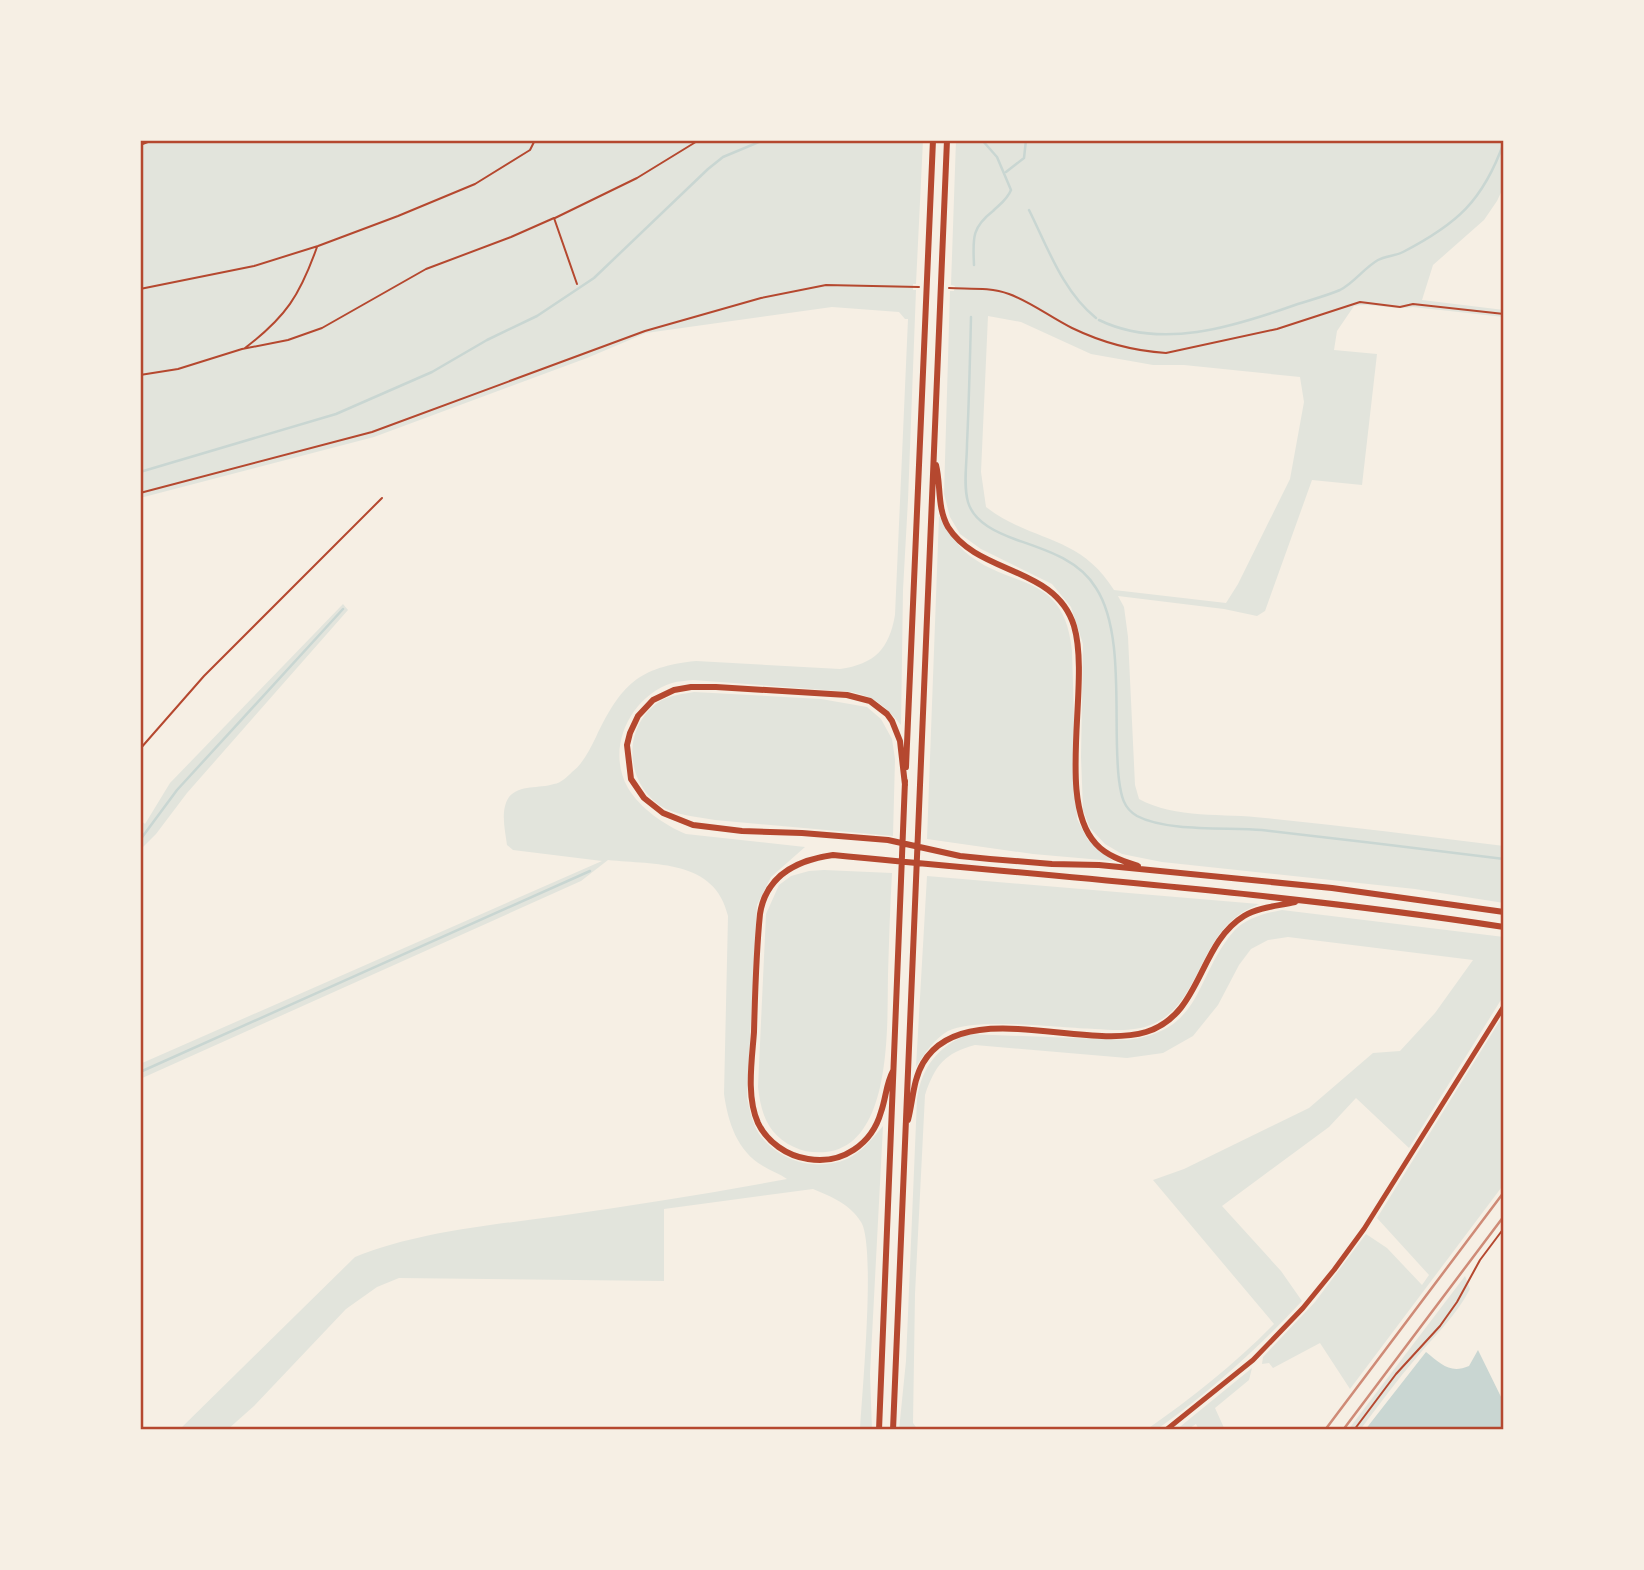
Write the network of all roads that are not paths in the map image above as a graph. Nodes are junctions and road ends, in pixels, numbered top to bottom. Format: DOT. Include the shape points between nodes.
graph roads {
  1 [pos="933,140"];
  2 [pos="947,140"];
  3 [pos="934,457"];
  4 [pos="905,785"];
  5 [pos="1146,870"];
  6 [pos="1300,901"];
  7 [pos="1504,912"];
  8 [pos="1504,927"];
  9 [pos="1504,1006"];
  10 [pos="894,1069"];
  11 [pos="905,1129"];
  12 [pos="879,1430"];
  13 [pos="893,1430"];
  14 [pos="1166,1430"];
  1 -- 4 [label="highway"];
  2 -- 3 [label="highway"];
  3 -- 5 [label="highway" via="942,512 955,536 980,555 1044,586 1071,618 1077,645 1081,821 1105,851"];
  3 -- 11 [label="highway"];
  4 -- 5 [label="highway" via="900,741 892,721 860,697 691,687 653,700 630,733 627,757 631,779 653,806 678,820 742,831 887,841 990,859"];
  4 -- 10 [label="highway"];
  5 -- 7 [label="highway" via="1366,892"];
  6 -- 8 [label="highway"];
  6 -- 10 [label="highway" via="833,855 786,870 762,900 759,927 751,1095 765,1134 789,1153 817,1160 843,1156 873,1133"];
  6 -- 11 [label="highway" via="1258,909 1238,920 1216,947 1182,1008 1155,1029 1126,1035 981,1029 951,1036 922,1066"];
  9 -- 14 [label="main road" via="1364,1229 1303,1308 1253,1360"];
  10 -- 12 [label="highway"];
  11 -- 13 [label="highway"];
}
